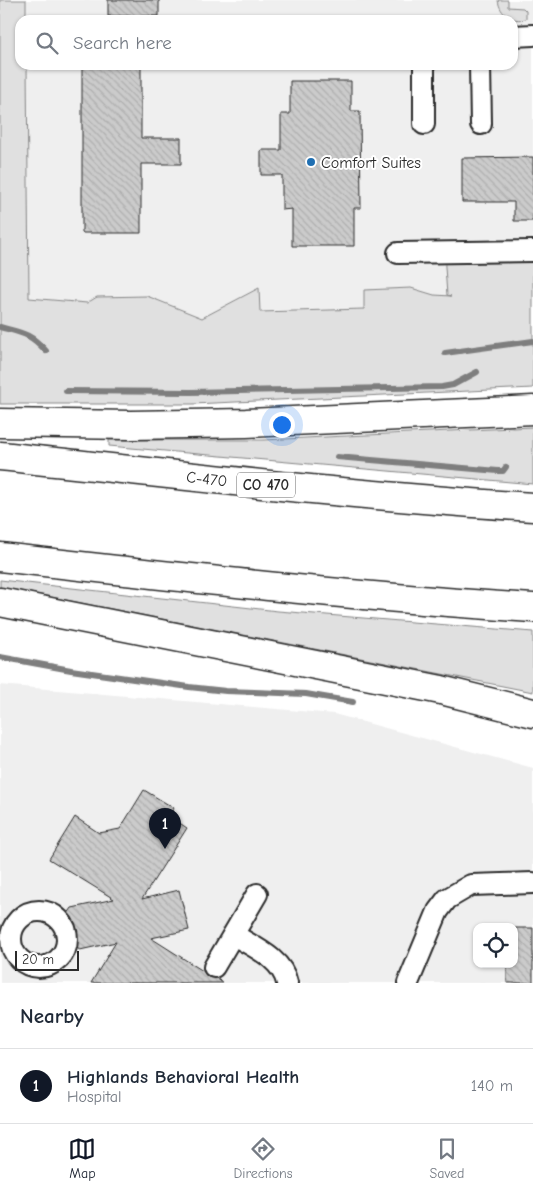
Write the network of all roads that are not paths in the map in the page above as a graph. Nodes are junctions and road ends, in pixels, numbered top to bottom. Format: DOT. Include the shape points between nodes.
graph roads {
  1 [pos="518,36"];
  2 [pos="533,36"];
  3 [pos="424,70"];
  4 [pos="480,70"];
  5 [pos="424,124"];
  6 [pos="481,124"];
  7 [pos="533,251"];
  8 [pos="398,253"];
  9 [pos="533,410"];
  10 [pos="0,423"];
  11 [pos="0,456"];
  12 [pos="533,507"];
  13 [pos="0,557"];
  14 [pos="0,602"];
  15 [pos="533,608"];
  16 [pos="533,712"];
  17 [pos="533,883"];
  18 [pos="257,894"];
  19 [pos="234,935"];
  20 [pos="214,967"];
  21 [pos="287,983"];
  22 [pos="408,983"];
  1 -- 2 [label="lane"];
  3 -- 5 [label="lane"];
  4 -- 6 [label="lane"];
  7 -- 8 [label="lane"];
  9 -- 10 [label="highway" via="246,423"];
  11 -- 12 [label="highway, C-470 / CO 470" via="290,487"];
  13 -- 15 [label="highway" via="268,587"];
  14 -- 16 [label="highway" via="441,690"];
  17 -- 22 [label="lane" via="470,885 447,899 438,910"];
  18 -- 19 [label="lane"];
  19 -- 20 [label="lane"];
  19 -- 21 [label="lane" via="273,960"];
}
